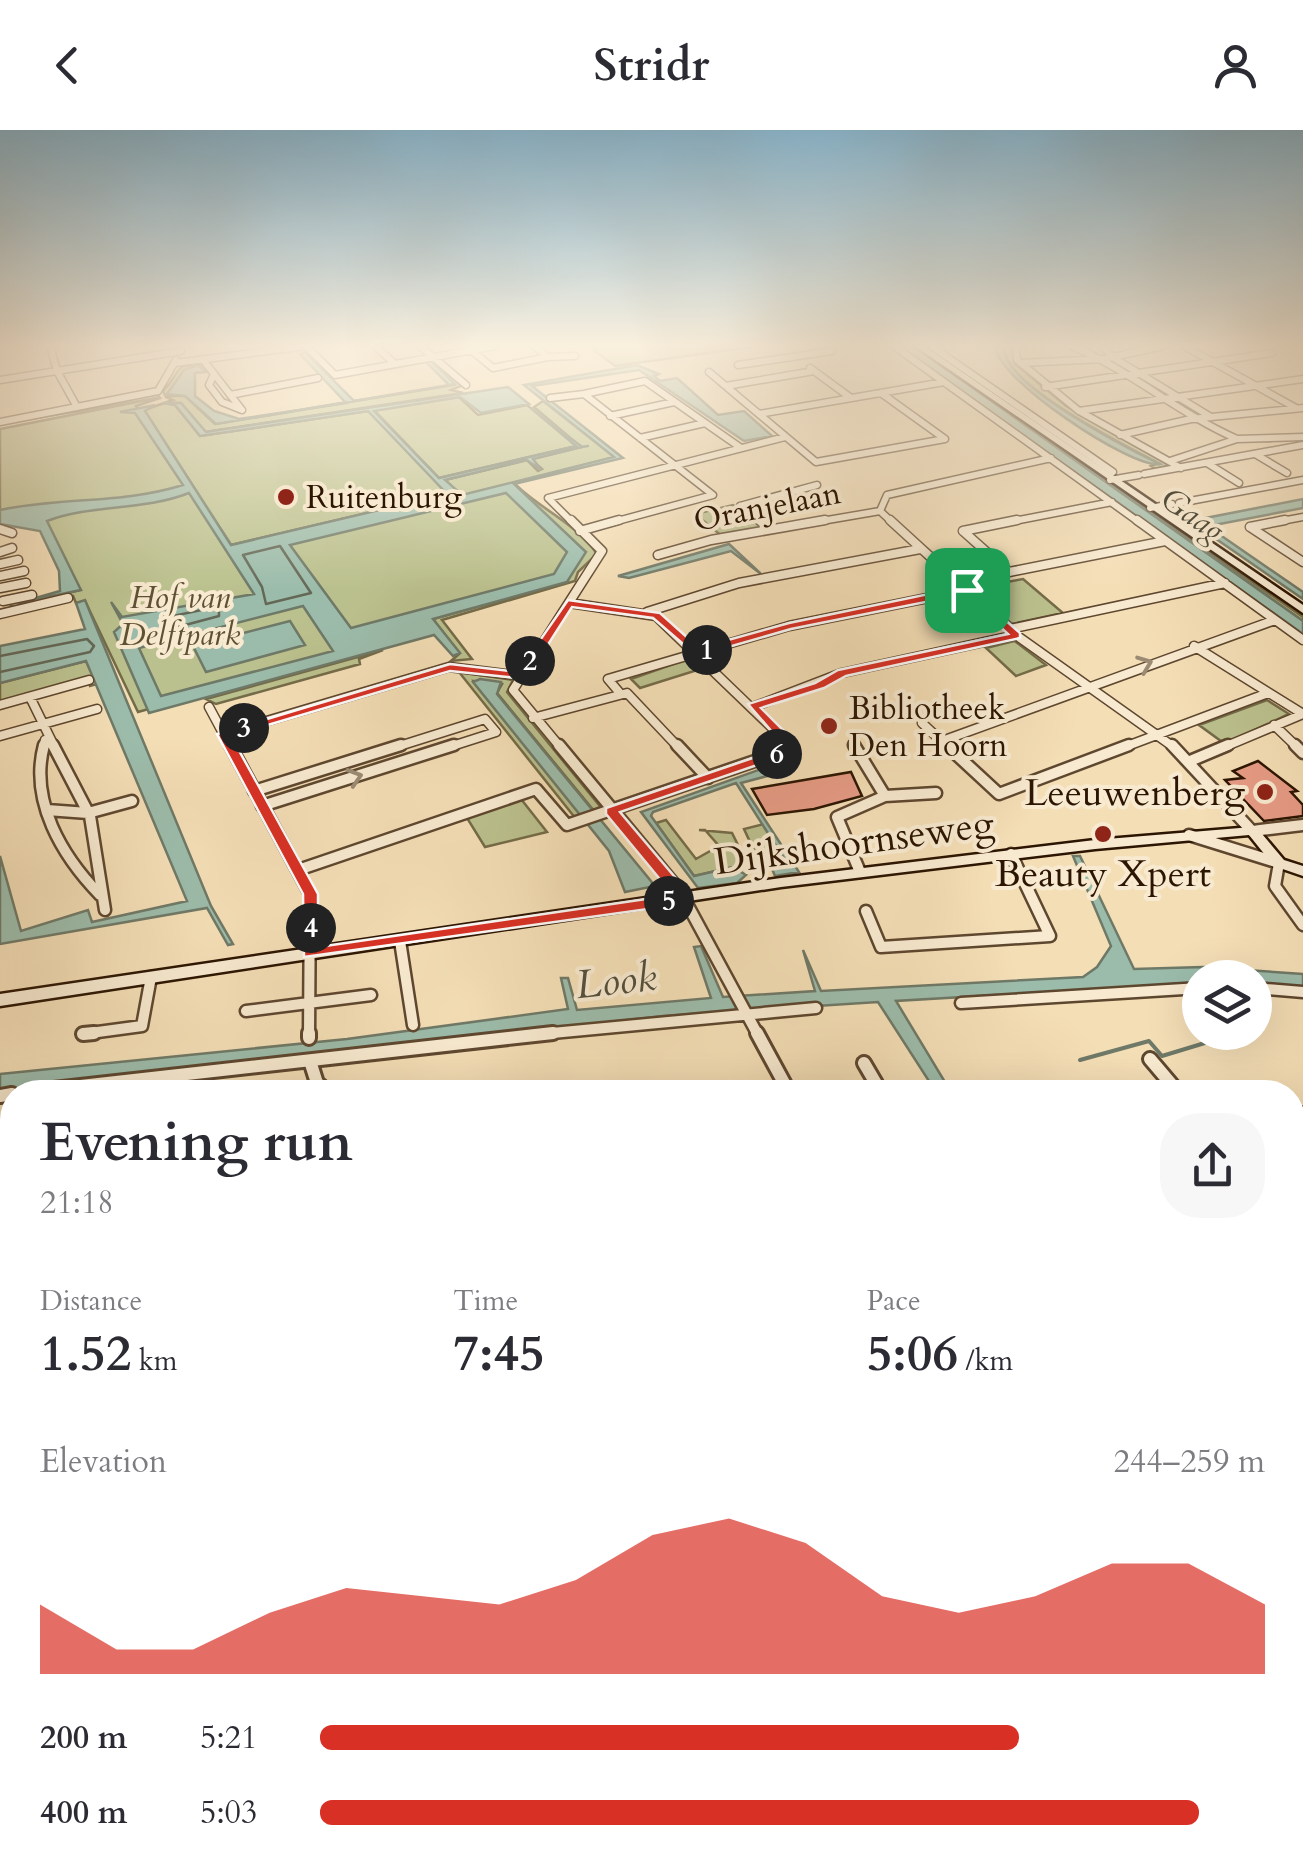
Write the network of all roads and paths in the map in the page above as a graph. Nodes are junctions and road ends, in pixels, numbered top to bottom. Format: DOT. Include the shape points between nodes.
graph roads {
  1 [pos="625,427"];
  2 [pos="687,427"];
  3 [pos="711,427"];
  4 [pos="774,427"];
  5 [pos="929,427"];
  6 [pos="1008,427"];
  7 [pos="1036,427"];
  8 [pos="1050,427"];
  9 [pos="1106,427"];
  10 [pos="1154,427"];
  11 [pos="1210,427"];
  12 [pos="1223,427"];
  13 [pos="1119,435"];
  14 [pos="785,437"];
  15 [pos="640,438"];
  16 [pos="1237,439"];
  17 [pos="1302,444"];
  18 [pos="1077,446"];
  19 [pos="742,448"];
  20 [pos="1066,448"];
  21 [pos="1255,454"];
  22 [pos="1051,458"];
  23 [pos="1170,461"];
  24 [pos="1207,463"];
  25 [pos="674,464"];
  26 [pos="1181,468"];
  27 [pos="1287,473"];
  28 [pos="1112,476"];
  29 [pos="1303,480"];
  30 [pos="1239,482"];
  31 [pos="816,485"];
  32 [pos="1112,502"];
  33 [pos="1150,508"];
  34 [pos="880,511"];
  35 [pos="1303,516"];
  36 [pos="0,528"];
  37 [pos="770,529"];
  38 [pos="580,531"];
  39 [pos="0,537"];
  40 [pos="1166,540"];
  41 [pos="12,548"];
  42 [pos="920,549"];
  43 [pos="0,552"];
  44 [pos="658,554"];
  45 [pos="18,560"];
  46 [pos="1303,562"];
  47 [pos="0,564"];
  48 [pos="24,571"];
  49 [pos="0,576"];
  50 [pos="26,583"];
  51 [pos="1225,583"];
  52 [pos="0,588"];
  53 [pos="967,590"];
  54 [pos="32,595"];
  55 [pos="68,598"];
  56 [pos="2,599"];
  57 [pos="568,603"];
  58 [pos="1303,610"];
  59 [pos="12,611"];
  60 [pos="0,614"];
  61 [pos="645,614"];
  62 [pos="1274,620"];
  63 [pos="1013,632"];
  64 [pos="1303,640"];
  65 [pos="1194,646"];
  66 [pos="697,653"];
  67 [pos="522,676"];
  68 [pos="89,680"];
  69 [pos="1087,686"];
  70 [pos="623,692"];
  71 [pos="1268,693"];
  72 [pos="30,697"];
  73 [pos="0,705"];
  74 [pos="209,707"];
  75 [pos="752,707"];
  76 [pos="96,709"];
  77 [pos="1303,714"];
  78 [pos="533,718"];
  79 [pos="922,723"];
  80 [pos="40,724"];
  81 [pos="1274,724"];
  82 [pos="223,734"];
  83 [pos="0,736"];
  84 [pos="1157,736"];
  85 [pos="45,740"];
  86 [pos="942,741"];
  87 [pos="854,744"];
  88 [pos="1303,753"];
  89 [pos="1190,761"];
  90 [pos="708,778"];
  91 [pos="254,791"];
  92 [pos="81,792"];
  93 [pos="936,793"];
  94 [pos="885,796"];
  95 [pos="132,801"];
  96 [pos="262,806"];
  97 [pos="63,808"];
  98 [pos="47,810"];
  99 [pos="608,812"];
  100 [pos="88,813"];
  101 [pos="1303,825"];
  102 [pos="1252,830"];
  103 [pos="1189,835"];
  104 [pos="1010,854"];
  105 [pos="1279,863"];
  106 [pos="298,870"];
  107 [pos="1303,871"];
  108 [pos="860,872"];
  109 [pos="100,895"];
  110 [pos="684,898"];
  111 [pos="105,910"];
  112 [pos="866,911"];
  113 [pos="1303,925"];
  114 [pos="400,940"];
  115 [pos="310,954"];
  116 [pos="150,981"];
  117 [pos="1182,989"];
  118 [pos="1272,989"];
  119 [pos="1303,992"];
  120 [pos="371,994"];
  121 [pos="0,1000"];
  122 [pos="309,1002"];
  123 [pos="961,1003"];
  124 [pos="816,1008"];
  125 [pos="246,1010"];
  126 [pos="745,1011"];
  127 [pos="413,1025"];
  128 [pos="83,1034"];
  129 [pos="309,1038"];
  130 [pos="1150,1059"];
  131 [pos="864,1063"];
  132 [pos="311,1064"];
  133 [pos="149,1080"];
  134 [pos="316,1080"];
  135 [pos="782,1080"];
  136 [pos="874,1080"];
  137 [pos="1168,1080"];
  1 -- 15 [label="street"];
  2 -- 15 [label="street"];
  3 -- 19 [label="street"];
  4 -- 14 [label="street"];
  5 -- 14 [label="street" via="945,439 816,462"];
  6 -- 22 [label="street"];
  7 -- 20 [label="street"];
  8 -- 18 [label="street"];
  9 -- 13 [label="street"];
  10 -- 13 [label="street"];
  11 -- 16 [label="street"];
  12 -- 16 [label="street"];
  13 -- 23 [label="street"];
  14 -- 19 [label="street"];
  15 -- 25 [label="street"];
  16 -- 17 [label="street"];
  16 -- 23 [label="street"];
  17 -- 21 [label="street"];
  18 -- 20 [label="street"];
  18 -- 28 [label="street"];
  19 -- 25 [label="street"];
  20 -- 28 [label="street"];
  21 -- 24 [label="street"];
  21 -- 27 [label="street"];
  22 -- 32 [label="street"];
  22 -- 34 [label="street, Oranjelaan" via="886,495"];
  23 -- 26 [label="street"];
  24 -- 26 [label="street"];
  24 -- 30 [label="street"];
  25 -- 38 [label="street" via="548,498"];
  25 -- 38 [label="street" via="711,497"];
  26 -- 28 [label="street"];
  28 -- 33 [label="street"];
  29 -- 33 [label="street"];
  31 -- 37 [label="street" via="740,506"];
  32 -- 40 [label="street"];
  32 -- 40 [label="street" via="962,530 1009,572"];
  33 -- 58 [label="street"];
  34 -- 37 [label="street, Oranjelaan"];
  34 -- 42 [label="street"];
  35 -- 46 [label="street" via="1250,527"];
  36 -- 39 [label="street" via="12,533"];
  37 -- 44 [label="street, Oranjelaan"];
  38 -- 57 [label="street" via="602,551"];
  40 -- 51 [label="street"];
  41 -- 43 [label="street"];
  42 -- 53 [label="street"];
  42 -- 61 [label="street" via="739,583"];
  45 -- 47 [label="street"];
  48 -- 49 [label="street"];
  50 -- 52 [label="street"];
  51 -- 62 [label="street"];
  51 -- 63 [label="street"];
  53 -- 63 [label="street"];
  53 -- 66 [label="street" via="789,626"];
  54 -- 56 [label="street"];
  55 -- 59 [label="street"];
  56 -- 59 [label="street"];
  57 -- 61 [label="street"];
  57 -- 67 [label="street"];
  59 -- 60 [label="street"];
  61 -- 66 [label="street"];
  62 -- 64 [label="street"];
  62 -- 65 [label="street"];
  63 -- 69 [label="street"];
  63 -- 75 [label="street" via="842,673"];
  69 -- 65 [label="street, one-way"];
  65 -- 71 [label="street"];
  66 -- 70 [label="street" via="608,679"];
  66 -- 75 [label="street"];
  67 -- 78 [label="street" via="514,694"];
  67 -- 82 [label="street" via="450,668"];
  68 -- 72 [label="street"];
  69 -- 84 [label="street"];
  69 -- 86 [label="street"];
  70 -- 78 [label="street"];
  70 -- 90 [label="street"];
  71 -- 77 [label="street"];
  71 -- 84 [label="street"];
  72 -- 73 [label="street"];
  72 -- 80 [label="street"];
  74 -- 82 [label="street"];
  75 -- 90 [label="street" via="794,747"];
  76 -- 80 [label="street"];
  77 -- 81 [label="street"];
  78 -- 99 [label="street"];
  79 -- 86 [label="street"];
  80 -- 83 [label="street"];
  80 -- 85 [label="street"];
  81 -- 88 [label="street"];
  81 -- 89 [label="street"];
  82 -- 91 [label="street"];
  84 -- 86 [label="street" via="1000,794"];
  84 -- 89 [label="street"];
  85 -- 92 [label="street"];
  85 -- 98 [label="street" via="40,752"];
  87 -- 94 [label="street"];
  89 -- 102 [label="street"];
  90 -- 99 [label="street"];
  91 -- 96 [label="street"];
  96 -- 91 [label="street, one-way" via="496,732 485,719"];
  92 -- 97 [label="street"];
  92 -- 100 [label="street"];
  93 -- 94 [label="street"];
  94 -- 108 [label="street" via="837,817"];
  95 -- 100 [label="street"];
  96 -- 106 [label="street"];
  97 -- 98 [label="street"];
  97 -- 100 [label="street"];
  98 -- 109 [label="street" via="81,878"];
  99 -- 106 [label="street" via="567,825 536,789"];
  99 -- 110 [label="street"];
  100 -- 109 [label="street"];
  101 -- 102 [label="street, Dijkshoornseweg"];
  102 -- 103 [label="street, Dijkshoornseweg"];
  102 -- 105 [label="street"];
  103 -- 104 [label="street, Dijkshoornseweg"];
  103 -- 105 [label="street"];
  104 -- 108 [label="street, Dijkshoornseweg"];
  104 -- 112 [label="street" via="1050,936 881,947"];
  105 -- 107 [label="street"];
  105 -- 113 [label="street" via="1276,886"];
  106 -- 115 [label="street" via="310,894"];
  108 -- 110 [label="street, Dijkshoornseweg"];
  109 -- 111 [label="street"];
  110 -- 114 [label="street, Dijkshoornseweg"];
  110 -- 126 [label="street"];
  114 -- 115 [label="street, Dijkshoornseweg"];
  114 -- 127 [label="street"];
  115 -- 116 [label="street, Dijkshoornseweg"];
  115 -- 122 [label="street"];
  116 -- 121 [label="street, Dijkshoornseweg"];
  116 -- 128 [label="street" via="142,1026"];
  117 -- 123 [label="street"];
  118 -- 119 [label="street"];
  120 -- 122 [label="street"];
  122 -- 125 [label="street"];
  122 -- 129 [label="street"];
  124 -- 126 [label="street"];
  126 -- 132 [label="street"];
  126 -- 135 [label="street"];
  130 -- 137 [label="street"];
  131 -- 136 [label="street"];
  132 -- 133 [label="street"];
  132 -- 134 [label="street"];
}
